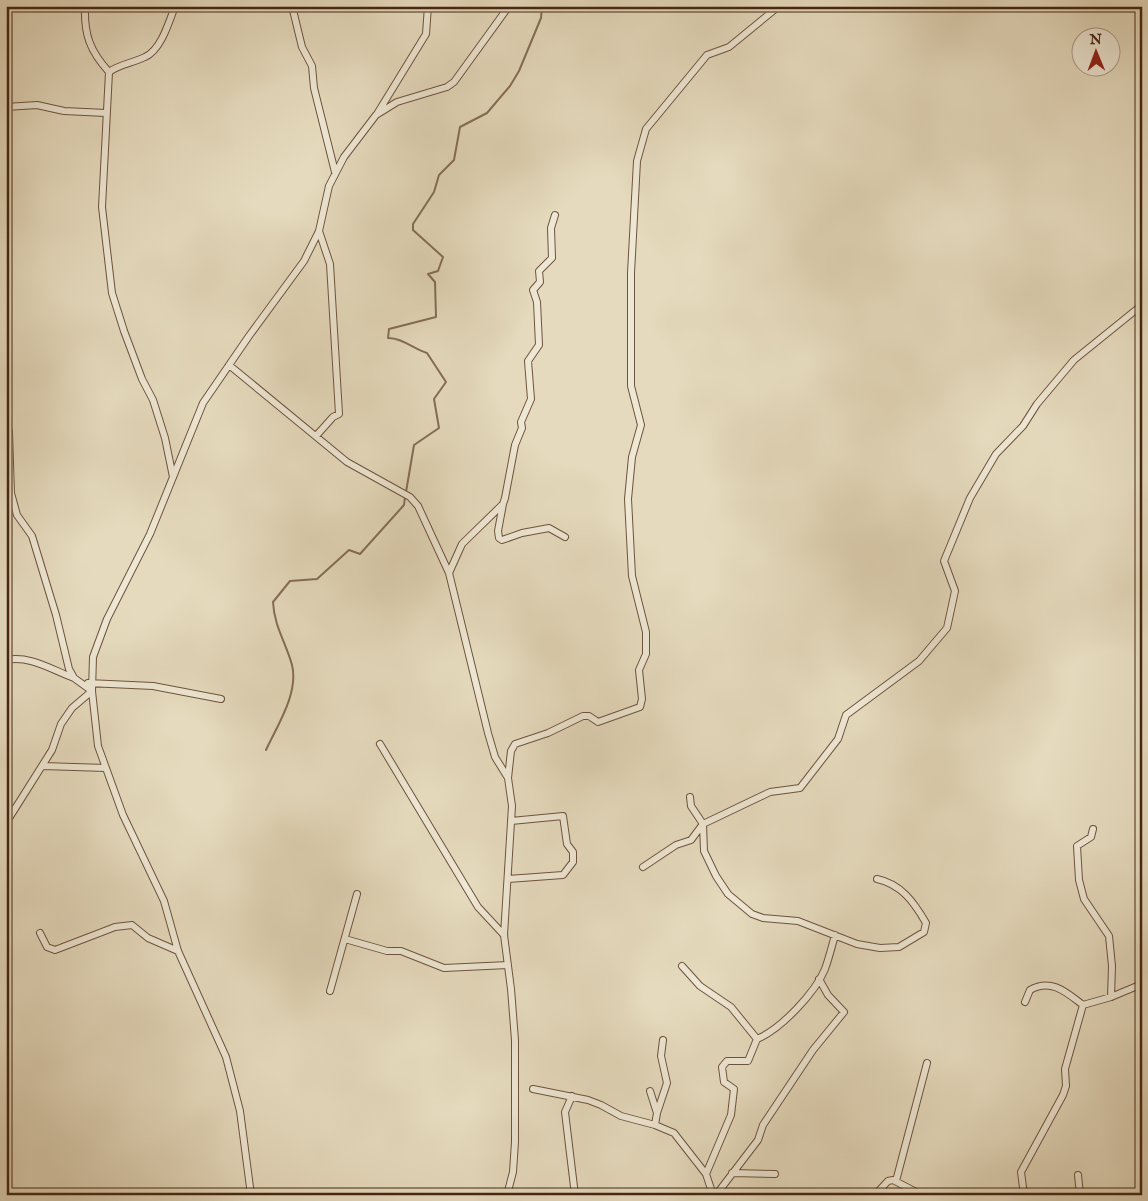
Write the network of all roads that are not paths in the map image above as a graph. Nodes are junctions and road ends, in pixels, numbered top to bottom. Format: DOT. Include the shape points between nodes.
graph roads {
  1 [pos="85,6"];
  2 [pos="175,6"];
  3 [pos="292,6"];
  4 [pos="428,6"];
  5 [pos="509,6"];
  6 [pos="779,6"];
  7 [pos="109,72"];
  8 [pos="6,107"];
  9 [pos="106,113"];
  10 [pos="376,115"];
  11 [pos="335,172"];
  12 [pos="554,215"];
  13 [pos="319,231"];
  14 [pos="1142,305"];
  15 [pos="229,365"];
  16 [pos="6,418"];
  17 [pos="316,436"];
  18 [pos="7,454"];
  19 [pos="173,477"];
  20 [pos="502,504"];
  21 [pos="566,537"];
  22 [pos="449,573"];
  23 [pos="6,660"];
  24 [pos="74,678"];
  25 [pos="92,687"];
  26 [pos="222,698"];
  27 [pos="380,744"];
  28 [pos="42,766"];
  29 [pos="106,768"];
  30 [pos="508,778"];
  31 [pos="690,797"];
  32 [pos="511,821"];
  33 [pos="6,823"];
  34 [pos="703,824"];
  35 [pos="1093,829"];
  36 [pos="644,867"];
  37 [pos="508,879"];
  38 [pos="877,879"];
  39 [pos="356,894"];
  40 [pos="40,933"];
  41 [pos="504,934"];
  42 [pos="835,935"];
  43 [pos="345,939"];
  44 [pos="178,951"];
  45 [pos="508,964"];
  46 [pos="682,966"];
  47 [pos="819,978"];
  48 [pos="1142,984"];
  49 [pos="330,991"];
  50 [pos="1111,997"];
  51 [pos="1025,1002"];
  52 [pos="1083,1005"];
  53 [pos="758,1039"];
  54 [pos="663,1040"];
  55 [pos="927,1062"];
  56 [pos="533,1089"];
  57 [pos="650,1091"];
  58 [pos="572,1096"];
  59 [pos="657,1113"];
  60 [pos="655,1125"];
  61 [pos="732,1173"];
  62 [pos="706,1174"];
  63 [pos="774,1174"];
  64 [pos="1078,1175"];
  65 [pos="896,1181"];
  66 [pos="251,1195"];
  67 [pos="507,1195"];
  68 [pos="575,1195"];
  69 [pos="715,1195"];
  70 [pos="875,1195"];
  71 [pos="922,1195"];
  72 [pos="1024,1195"];
  73 [pos="1080,1195"];
  1 -- 7 [label="street" via="84,21 91,49"];
  2 -- 7 [label="street" via="154,51"];
  3 -- 11 [label="street" via="302,46 312,66 314,88"];
  4 -- 10 [label="street" via="426,34"];
  5 -- 10 [label="street" via="454,82 397,102"];
  6 -- 30 [label="street" via="729,47 707,55 646,129 637,161 631,386 641,425 632,457 628,500 632,576 646,632 646,654 639,670 640,707 598,722 590,716 583,716 515,744 511,751"];
  7 -- 9 [label="street"];
  8 -- 9 [label="street" via="37,105 64,111"];
  9 -- 19 [label="street" via="102,207 112,293 142,379 153,400"];
  10 -- 11 [label="street"];
  11 -- 13 [label="street"];
  12 -- 20 [label="street" via="552,258 539,271 540,282 533,290 537,302 539,345 528,361 531,400 521,422"];
  13 -- 15 [label="street" via="304,261"];
  13 -- 17 [label="street" via="330,264 339,414"];
  14 -- 34 [label="street" via="1074,360 1023,426 996,454 970,498 944,560 955,591 947,628 919,661 846,715 838,738 800,788 770,792"];
  15 -- 17 [label="street"];
  15 -- 19 [label="street" via="203,403"];
  16 -- 18 [label="street" via="9,432"];
  17 -- 22 [label="street" via="347,462 407,496 426,518"];
  18 -- 24 [label="street" via="17,515 32,536"];
  19 -- 25 [label="street" via="150,534 107,619 93,657"];
  20 -- 21 [label="street" via="498,531 502,540 549,528"];
  20 -- 22 [label="street" via="462,544"];
  22 -- 30 [label="street" via="488,733"];
  23 -- 24 [label="street" via="23,658"];
  24 -- 25 [label="street"];
  25 -- 26 [label="street" via="153,686"];
  25 -- 28 [label="street" via="61,724 52,750"];
  25 -- 29 [label="street" via="94,726"];
  27 -- 41 [label="street" via="478,907"];
  28 -- 29 [label="street"];
  28 -- 33 [label="street"];
  29 -- 44 [label="street" via="123,814 164,901"];
  30 -- 32 [label="street"];
  31 -- 34 [label="street" via="691,806"];
  32 -- 37 [label="street"];
  32 -- 37 [label="street" via="563,816 573,862 563,875"];
  34 -- 36 [label="street" via="691,840 676,845"];
  34 -- 42 [label="street" via="704,851 728,894 762,918 798,921"];
  35 -- 50 [label="street" via="1090,837 1077,846 1078,880 1084,899 1109,936"];
  37 -- 41 [label="street"];
  38 -- 42 [label="street" via="900,888 926,923 924,932 907,944 894,948 867,946"];
  39 -- 43 [label="street"];
  40 -- 44 [label="street" via="47,948 55,950 132,925 148,938"];
  41 -- 45 [label="street"];
  42 -- 47 [label="street"];
  43 -- 45 [label="street" via="401,952 444,968"];
  43 -- 49 [label="street"];
  44 -- 66 [label="street" via="226,1057 240,1111"];
  45 -- 67 [label="street" via="515,1040 515,1142"];
  46 -- 53 [label="street" via="700,986 731,1007"];
  47 -- 53 [label="street" via="780,1026"];
  47 -- 61 [label="street" via="828,995 844,1012 813,1050 763,1125 758,1140"];
  48 -- 50 [label="street"];
  50 -- 52 [label="street"];
  51 -- 52 [label="street" via="1030,990 1049,985 1062,989"];
  52 -- 72 [label="street" via="1066,1069 1063,1095 1021,1172"];
  53 -- 62 [label="street" via="748,1060 727,1061 722,1068 724,1082 734,1089 734,1103"];
  54 -- 59 [label="street" via="661,1056 668,1083"];
  55 -- 65 [label="street"];
  56 -- 58 [label="street"];
  57 -- 59 [label="street"];
  58 -- 60 [label="street" via="601,1104 621,1116"];
  58 -- 68 [label="street" via="565,1112"];
  59 -- 60 [label="street"];
  60 -- 62 [label="street" via="674,1134"];
  61 -- 63 [label="street"];
  61 -- 69 [label="street"];
  62 -- 69 [label="street"];
  64 -- 73 [label="street"];
  65 -- 70 [label="street" via="888,1181"];
  65 -- 71 [label="street"];
}
